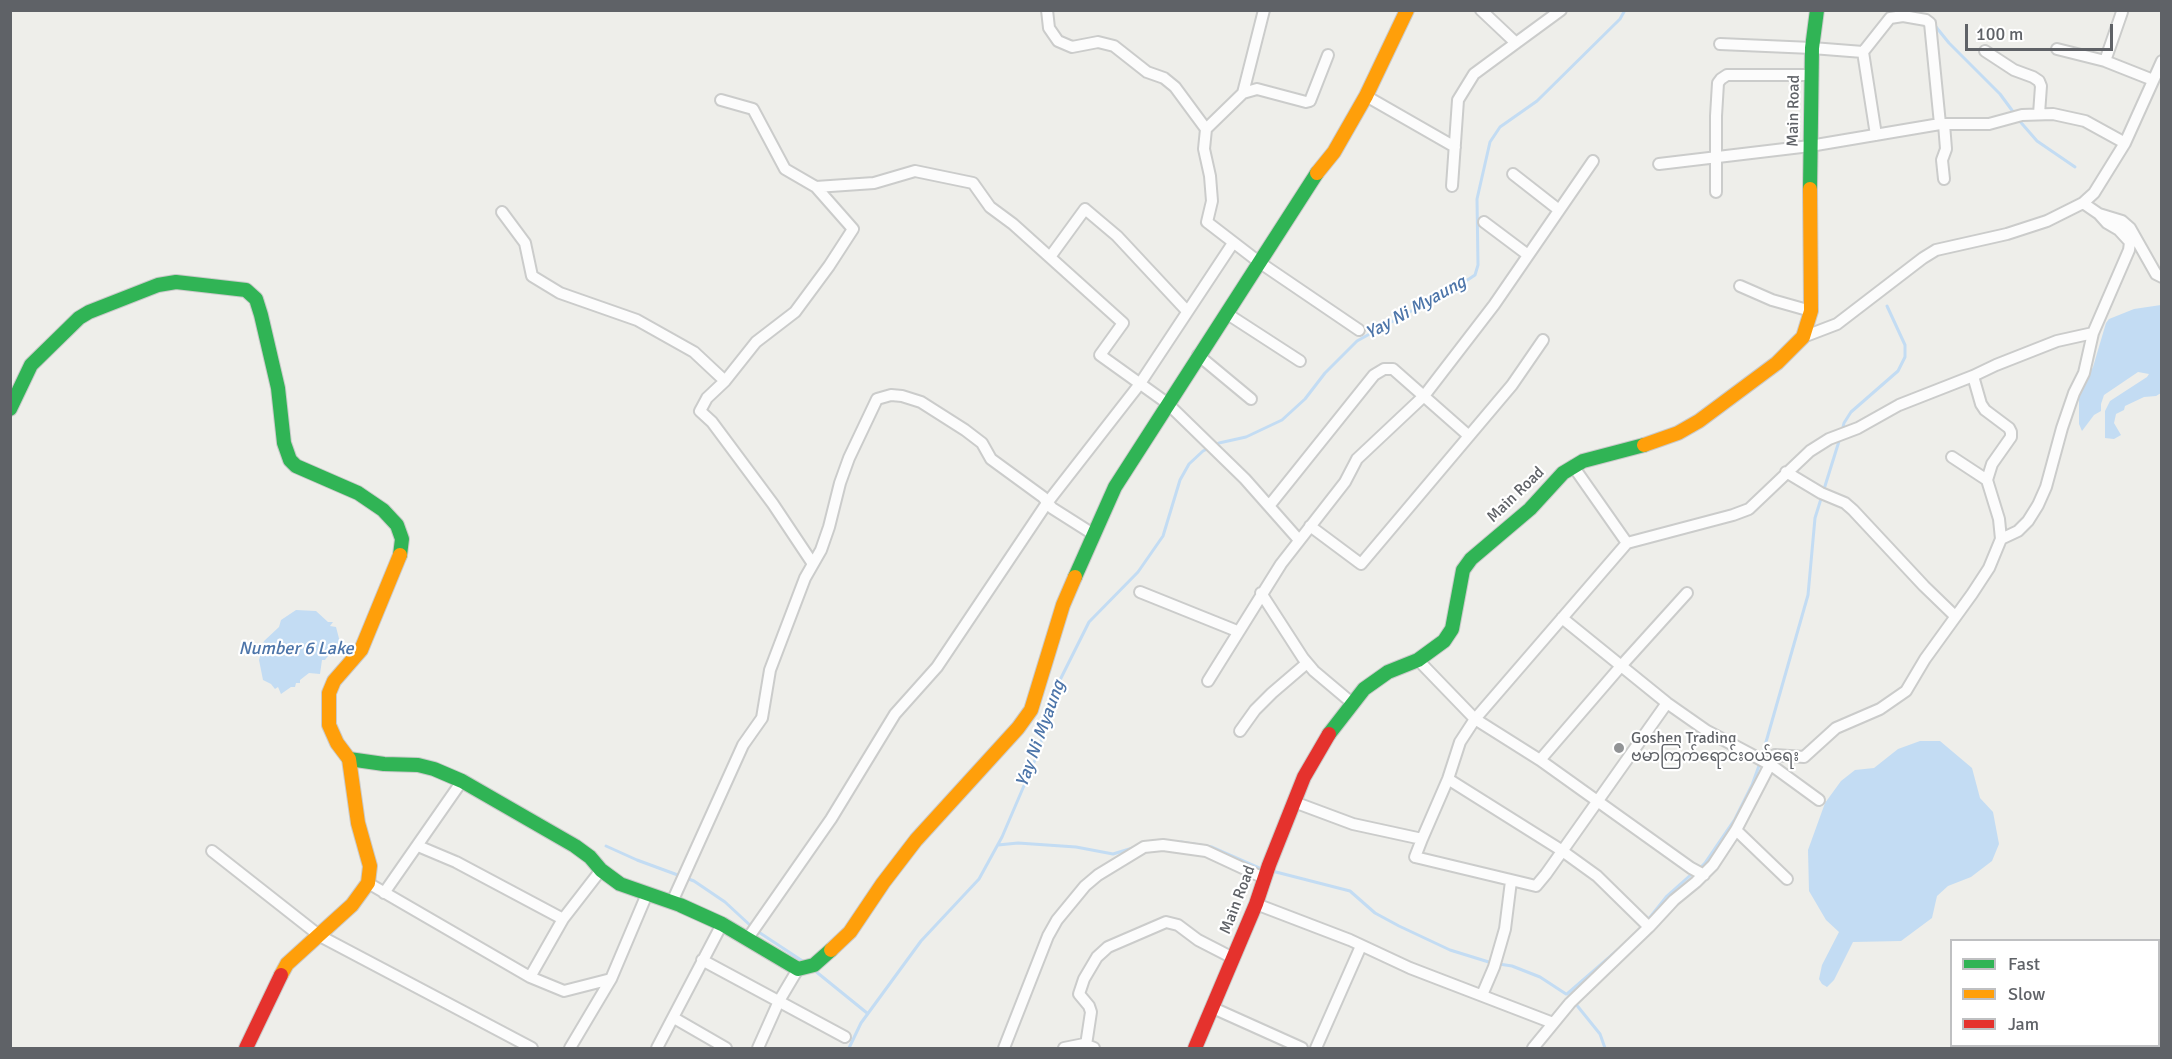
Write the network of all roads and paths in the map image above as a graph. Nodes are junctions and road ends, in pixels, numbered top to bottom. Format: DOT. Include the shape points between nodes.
graph roads {
  1 [pos="1047,10"];
  2 [pos="1264,10"];
  3 [pos="1407,10"];
  4 [pos="1481,10"];
  5 [pos="1561,10"];
  6 [pos="1817,10"];
  7 [pos="2122,12"];
  8 [pos="1516,43"];
  9 [pos="1720,44"];
  10 [pos="1812,48"];
  11 [pos="2057,49"];
  12 [pos="1985,51"];
  13 [pos="1863,52"];
  14 [pos="1328,55"];
  15 [pos="2105,61"];
  16 [pos="2162,61"];
  17 [pos="1811,75"];
  18 [pos="2153,80"];
  19 [pos="1243,93"];
  20 [pos="1366,96"];
  21 [pos="721,100"];
  22 [pos="2039,114"];
  23 [pos="1942,124"];
  24 [pos="1206,129"];
  25 [pos="1876,135"];
  26 [pos="2126,143"];
  27 [pos="1810,146"];
  28 [pos="1455,147"];
  29 [pos="1715,158"];
  30 [pos="1593,161"];
  31 [pos="1659,164"];
  32 [pos="1513,174"];
  33 [pos="1944,179"];
  34 [pos="1452,186"];
  35 [pos="816,187"];
  36 [pos="1716,192"];
  37 [pos="2084,203"];
  38 [pos="1559,210"];
  39 [pos="502,212"];
  40 [pos="2099,214"];
  41 [pos="1484,222"];
  42 [pos="1233,243"];
  43 [pos="1528,255"];
  44 [pos="1050,257"];
  45 [pos="1259,262"];
  46 [pos="2162,277"];
  47 [pos="1740,286"];
  48 [pos="1187,311"];
  49 [pos="1811,311"];
  50 [pos="1226,313"];
  51 [pos="1359,330"];
  52 [pos="2093,333"];
  53 [pos="1803,337"];
  54 [pos="1544,340"];
  55 [pos="1198,355"];
  56 [pos="1300,361"];
  57 [pos="1973,376"];
  58 [pos="725,381"];
  59 [pos="1139,385"];
  60 [pos="1424,396"];
  61 [pos="1251,399"];
  62 [pos="1167,404"];
  63 [pos="10,409"];
  64 [pos="1469,436"];
  65 [pos="1952,457"];
  66 [pos="1573,466"];
  67 [pos="1786,472"];
  68 [pos="1988,480"];
  69 [pos="1047,503"];
  70 [pos="1269,506"];
  71 [pos="1310,526"];
  72 [pos="1093,534"];
  73 [pos="2001,539"];
  74 [pos="1299,540"];
  75 [pos="1627,543"];
  76 [pos="813,564"];
  77 [pos="1140,592"];
  78 [pos="1261,593"];
  79 [pos="1687,593"];
  80 [pos="1955,616"];
  81 [pos="1562,618"];
  82 [pos="1238,631"];
  83 [pos="1418,660"];
  84 [pos="1307,663"];
  85 [pos="1621,666"];
  86 [pos="1208,681"];
  87 [pos="1352,703"];
  88 [pos="1668,703"];
  89 [pos="1474,718"];
  90 [pos="1240,731"];
  91 [pos="349,759"];
  92 [pos="1540,760"];
  93 [pos="1764,762"];
  94 [pos="1448,779"];
  95 [pos="462,781"];
  96 [pos="1819,800"];
  97 [pos="1597,801"];
  98 [pos="1294,802"];
  99 [pos="1736,830"];
  100 [pos="1422,839"];
  101 [pos="418,846"];
  102 [pos="1561,850"];
  103 [pos="212,851"];
  104 [pos="601,870"];
  105 [pos="1698,872"];
  106 [pos="1264,878"];
  107 [pos="1787,879"];
  108 [pos="1511,881"];
  109 [pos="368,883"];
  110 [pos="384,893"];
  111 [pos="647,894"];
  112 [pos="672,902"];
  113 [pos="1256,904"];
  114 [pos="563,919"];
  115 [pos="1645,923"];
  116 [pos="722,924"];
  117 [pos="320,936"];
  118 [pos="748,938"];
  119 [pos="1361,946"];
  120 [pos="1233,958"];
  121 [pos="702,960"];
  122 [pos="798,969"];
  123 [pos="530,977"];
  124 [pos="610,979"];
  125 [pos="1482,995"];
  126 [pos="779,1001"];
  127 [pos="1213,1008"];
  128 [pos="674,1018"];
  129 [pos="1553,1023"];
  130 [pos="845,1037"];
  131 [pos="1090,1047"];
  132 [pos="246,1048"];
  133 [pos="532,1048"];
  134 [pos="570,1048"];
  135 [pos="657,1048"];
  136 [pos="726,1048"];
  137 [pos="758,1048"];
  138 [pos="1004,1048"];
  139 [pos="1064,1048"];
  140 [pos="1195,1048"];
  141 [pos="1302,1048"];
  142 [pos="1316,1048"];
  143 [pos="1533,1048"];
  1 -- 24 [label="street" via="1049,28 1058,41 1072,47 1098,42 1114,46 1175,87"];
  2 -- 19 [label="street"];
  3 -- 20 [label="street"];
  4 -- 8 [label="street"];
  5 -- 8 [label="street"];
  6 -- 10 [label="street, Main Road"];
  7 -- 15 [label="street"];
  8 -- 28 [label="street" via="1474,74 1458,100"];
  9 -- 10 [label="street"];
  10 -- 13 [label="street"];
  10 -- 17 [label="street, Main Road"];
  11 -- 15 [label="street"];
  12 -- 22 [label="street" via="2039,81"];
  13 -- 23 [label="street" via="1890,18 1903,16 1930,23"];
  13 -- 25 [label="street"];
  14 -- 19 [label="street" via="1310,101 1263,90"];
  15 -- 18 [label="street"];
  16 -- 18 [label="street"];
  17 -- 27 [label="street, Main Road"];
  17 -- 29 [label="street" via="1727,75 1721,79"];
  18 -- 26 [label="street"];
  19 -- 24 [label="street"];
  20 -- 28 [label="street"];
  20 -- 45 [label="street" via="1334,152"];
  21 -- 35 [label="street" via="753,109 785,169"];
  22 -- 23 [label="street" via="1989,124"];
  22 -- 26 [label="street" via="2085,121"];
  23 -- 25 [label="street"];
  23 -- 33 [label="street" via="1946,149 1942,160"];
  24 -- 42 [label="street" via="1204,149 1212,201 1207,222"];
  25 -- 27 [label="street"];
  26 -- 37 [label="street"];
  27 -- 29 [label="street"];
  27 -- 49 [label="street, Main Road"];
  28 -- 34 [label="street"];
  29 -- 31 [label="street"];
  29 -- 36 [label="street"];
  30 -- 38 [label="street"];
  32 -- 38 [label="street"];
  35 -- 44 [label="street" via="874,183 915,171 973,183 990,207"];
  35 -- 58 [label="street" via="853,229 795,312 756,342"];
  37 -- 40 [label="street"];
  37 -- 53 [label="street" via="2007,234 1936,250 1837,324"];
  38 -- 43 [label="street"];
  39 -- 58 [label="street" via="525,243 532,276 560,293 637,320 694,352"];
  40 -- 46 [label="street" via="2122,221 2130,228 2156,274"];
  40 -- 52 [label="street" via="2130,242"];
  41 -- 43 [label="street"];
  42 -- 45 [label="street"];
  42 -- 48 [label="street"];
  43 -- 60 [label="street"];
  44 -- 48 [label="street" via="1085,209 1117,236"];
  44 -- 59 [label="street" via="1123,322 1100,355"];
  45 -- 50 [label="street"];
  45 -- 51 [label="street"];
  47 -- 49 [label="street"];
  48 -- 59 [label="street"];
  49 -- 53 [label="street, Main Road"];
  50 -- 55 [label="street"];
  50 -- 56 [label="street"];
  52 -- 57 [label="street" via="2057,341"];
  52 -- 73 [label="street" via="2084,373 2061,428 2038,505 2018,531"];
  53 -- 66 [label="street, Main Road" via="1777,363 1699,421 1655,442"];
  54 -- 64 [label="street" via="1512,386"];
  55 -- 61 [label="street"];
  55 -- 62 [label="street"];
  57 -- 67 [label="street" via="1899,405 1810,451"];
  57 -- 68 [label="street" via="1981,404 2011,432 1992,464"];
  58 -- 76 [label="street" via="699,411 726,440"];
  59 -- 62 [label="street"];
  59 -- 69 [label="street"];
  60 -- 64 [label="street"];
  60 -- 70 [label="street" via="1393,369 1374,375"];
  60 -- 71 [label="street" via="1357,459 1345,482"];
  62 -- 70 [label="street"];
  62 -- 72 [label="street" via="1115,487"];
  63 -- 91 [label="street" via="31,364 88,312 176,282 239,288 252,294 261,315 278,388 290,460 358,493 383,510 397,525 402,538 402,551 361,650 334,681 329,693 330,725"];
  64 -- 71 [label="street" via="1361,564"];
  65 -- 68 [label="street"];
  66 -- 75 [label="street"];
  66 -- 83 [label="street, Main Road" via="1471,559 1459,582 1452,629 1444,641"];
  67 -- 75 [label="street" via="1749,509"];
  67 -- 80 [label="street" via="1845,503"];
  68 -- 73 [label="street"];
  69 -- 72 [label="street"];
  69 -- 76 [label="street" via="991,459 982,443 965,430 921,402 883,396 876,399 849,458 829,527"];
  69 -- 118 [label="street" via="937,667 895,714 831,819"];
  70 -- 74 [label="street"];
  71 -- 74 [label="street"];
  72 -- 122 [label="street" via="1063,605 1031,710 916,840 850,932 814,964"];
  73 -- 80 [label="street" via="1989,568"];
  74 -- 78 [label="street"];
  75 -- 81 [label="street"];
  76 -- 112 [label="street" via="770,670 762,718 743,745"];
  77 -- 82 [label="street"];
  78 -- 82 [label="street"];
  78 -- 84 [label="street"];
  79 -- 85 [label="street"];
  80 -- 93 [label="street" via="1906,691 1880,709 1836,728 1804,756 1775,755"];
  81 -- 85 [label="street"];
  81 -- 89 [label="street"];
  82 -- 86 [label="street"];
  83 -- 87 [label="street, Main Road" via="1375,680"];
  83 -- 89 [label="street"];
  84 -- 87 [label="street"];
  84 -- 90 [label="street" via="1255,710"];
  85 -- 88 [label="street"];
  85 -- 92 [label="street"];
  87 -- 98 [label="street, Main Road" via="1329,733"];
  88 -- 93 [label="street" via="1707,731"];
  88 -- 97 [label="street"];
  89 -- 92 [label="street"];
  89 -- 94 [label="street" via="1460,742"];
  91 -- 95 [label="street" via="418,765"];
  91 -- 109 [label="street" via="358,823 370,866"];
  92 -- 97 [label="street"];
  93 -- 96 [label="street"];
  93 -- 99 [label="street"];
  94 -- 100 [label="street"];
  94 -- 102 [label="street"];
  95 -- 101 [label="street"];
  95 -- 104 [label="street" via="575,846"];
  97 -- 102 [label="street"];
  97 -- 105 [label="street"];
  98 -- 100 [label="street" via="1353,824"];
  98 -- 106 [label="street, Main Road"];
  99 -- 105 [label="street"];
  99 -- 107 [label="street"];
  100 -- 108 [label="street" via="1415,857"];
  101 -- 110 [label="street"];
  101 -- 114 [label="street"];
  102 -- 108 [label="street" via="1536,886"];
  102 -- 115 [label="street" via="1607,883"];
  103 -- 117 [label="street"];
  104 -- 111 [label="street" via="620,884"];
  104 -- 114 [label="street"];
  105 -- 115 [label="street" via="1674,900"];
  106 -- 113 [label="street, Main Road"];
  106 -- 138 [label="street" via="1206,851 1163,845 1144,847 1098,874 1057,920 1048,936"];
  108 -- 125 [label="street" via="1505,929"];
  109 -- 110 [label="street"];
  109 -- 117 [label="street"];
  110 -- 123 [label="street"];
  111 -- 112 [label="street"];
  111 -- 124 [label="street"];
  112 -- 116 [label="street"];
  113 -- 119 [label="street"];
  113 -- 120 [label="street, Main Road"];
  114 -- 123 [label="street"];
  115 -- 129 [label="street"];
  116 -- 118 [label="street"];
  116 -- 121 [label="street"];
  117 -- 132 [label="street" via="287,964"];
  117 -- 133 [label="street"];
  118 -- 122 [label="street"];
  119 -- 125 [label="street"];
  119 -- 142 [label="street"];
  120 -- 127 [label="street, Main Road"];
  120 -- 131 [label="street" via="1166,922 1117,941 1097,957 1079,994 1091,1012"];
  121 -- 126 [label="street"];
  121 -- 128 [label="street"];
  122 -- 126 [label="street"];
  123 -- 124 [label="street" via="564,991"];
  124 -- 134 [label="street"];
  125 -- 129 [label="street"];
  126 -- 130 [label="street"];
  126 -- 137 [label="street"];
  127 -- 140 [label="street, Main Road"];
  127 -- 141 [label="street"];
  128 -- 135 [label="street"];
  128 -- 136 [label="street"];
  129 -- 143 [label="street"];
  131 -- 139 [label="street"];
}
